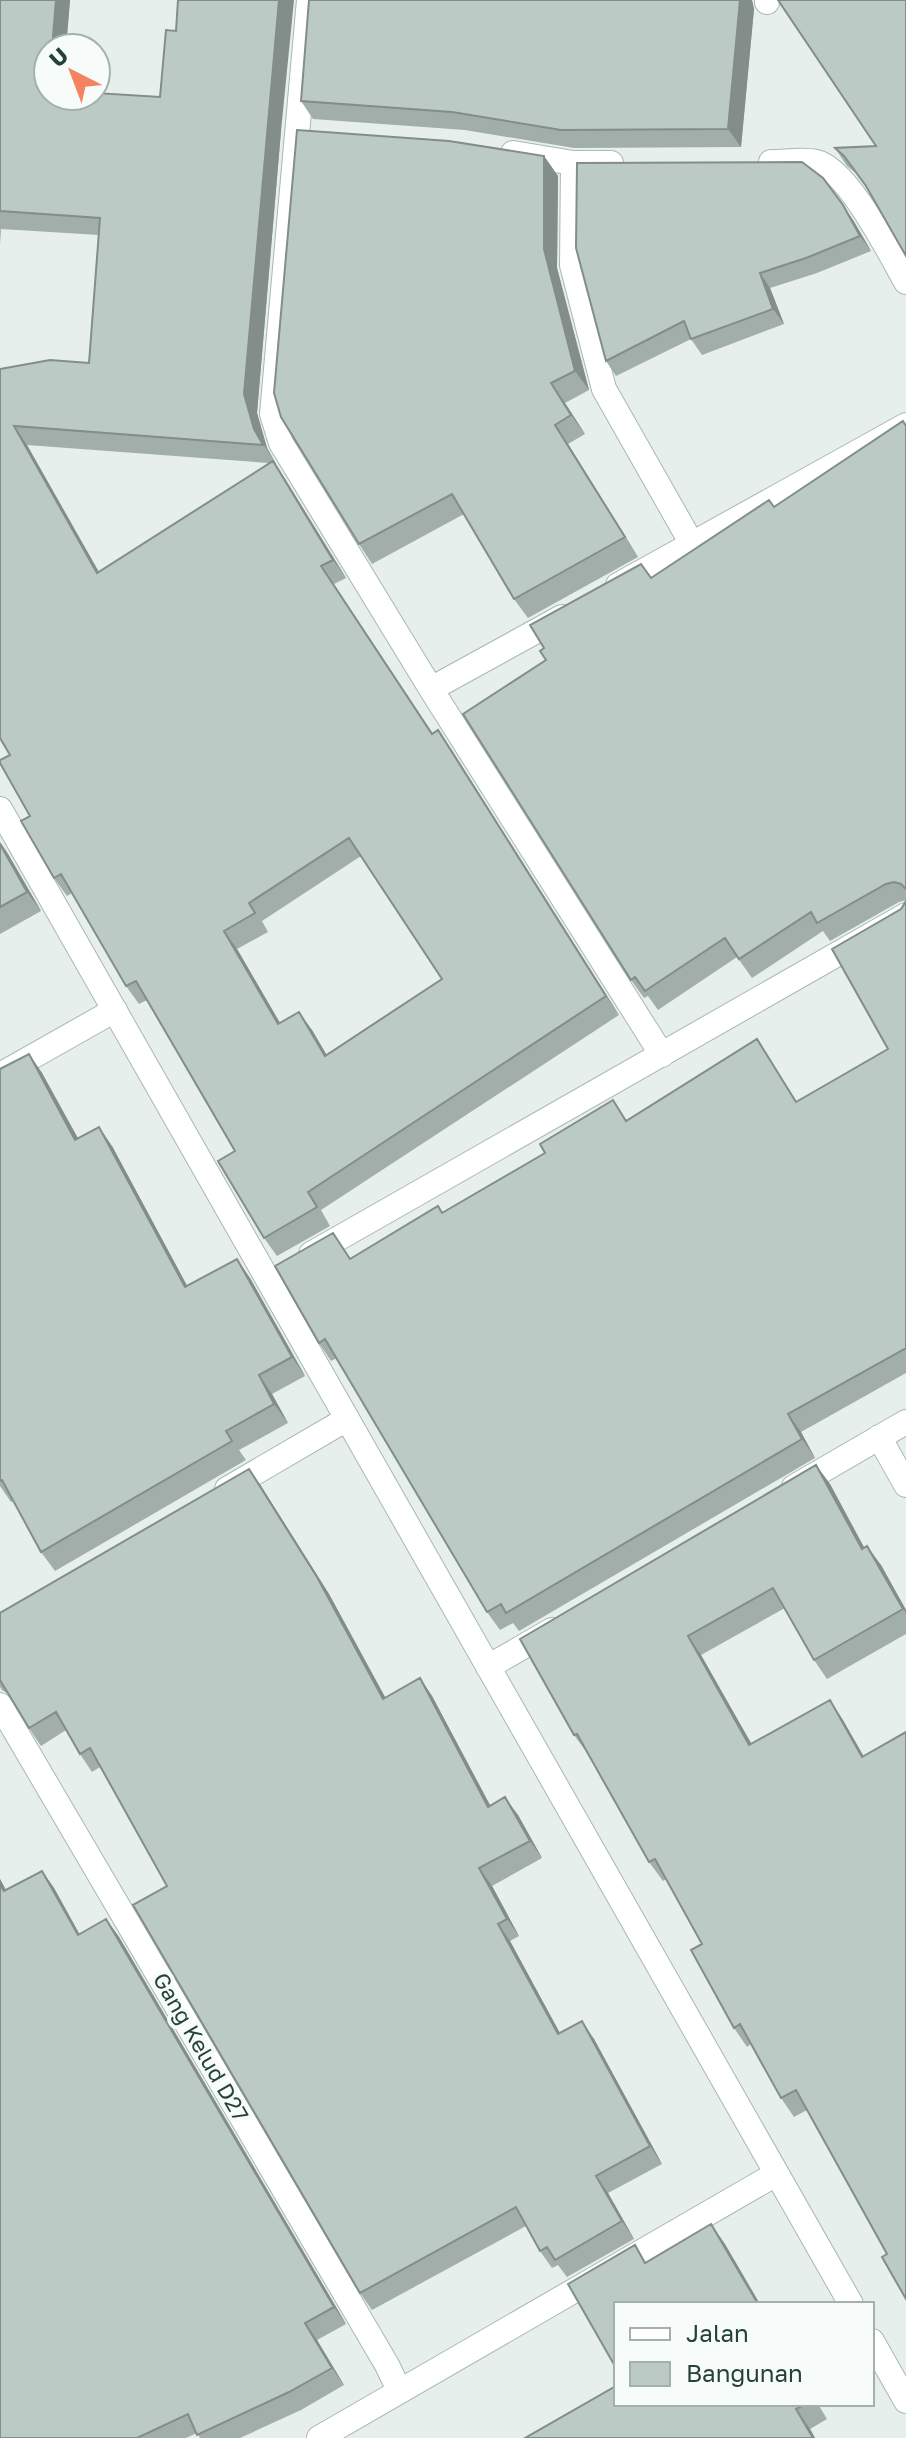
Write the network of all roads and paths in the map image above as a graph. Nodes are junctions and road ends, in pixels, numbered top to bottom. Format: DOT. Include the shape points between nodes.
graph roads {
  1 [pos="309,0"];
  2 [pos="296,133"];
  3 [pos="327,135"];
  4 [pos="495,150"];
  5 [pos="742,162"];
  6 [pos="573,163"];
  7 [pos="635,163"];
  8 [pos="906,282"];
  9 [pos="906,425"];
  10 [pos="692,544"];
  11 [pos="431,689"];
  12 [pos="0,809"];
  13 [pos="906,915"];
  14 [pos="115,1010"];
  15 [pos="662,1055"];
  16 [pos="0,1075"];
  17 [pos="281,1271"];
  18 [pos="347,1419"];
  19 [pos="906,1422"];
  20 [pos="879,1437"];
  21 [pos="906,1485"];
  22 [pos="772,1501"];
  23 [pos="200,1504"];
  24 [pos="569,1619"];
  25 [pos="488,1667"];
  26 [pos="0,1705"];
  27 [pos="776,2174"];
  28 [pos="850,2302"];
  29 [pos="874,2345"];
  30 [pos="399,2390"];
  31 [pos="906,2401"];
  32 [pos="319,2438"];
  1 -- 2 [label="street"];
  2 -- 3 [label="street"];
  2 -- 11 [label="street" via="272,414 281,443"];
  4 -- 6 [label="street"];
  5 -- 8 [label="street" via="818,162 845,183"];
  6 -- 7 [label="street"];
  6 -- 10 [label="street" via="572,265 604,389"];
  9 -- 10 [label="street"];
  10 -- 11 [label="street"];
  11 -- 15 [label="street"];
  12 -- 14 [label="street"];
  13 -- 15 [label="street"];
  14 -- 16 [label="street"];
  14 -- 17 [label="street"];
  15 -- 17 [label="street"];
  17 -- 18 [label="street"];
  18 -- 23 [label="street"];
  18 -- 25 [label="street"];
  19 -- 20 [label="street"];
  20 -- 21 [label="street"];
  20 -- 22 [label="street"];
  24 -- 25 [label="street"];
  25 -- 27 [label="street"];
  26 -- 30 [label="street, Gang Kelud D27"];
  27 -- 28 [label="street"];
  27 -- 30 [label="street"];
  29 -- 31 [label="street"];
  30 -- 32 [label="street"];
}
